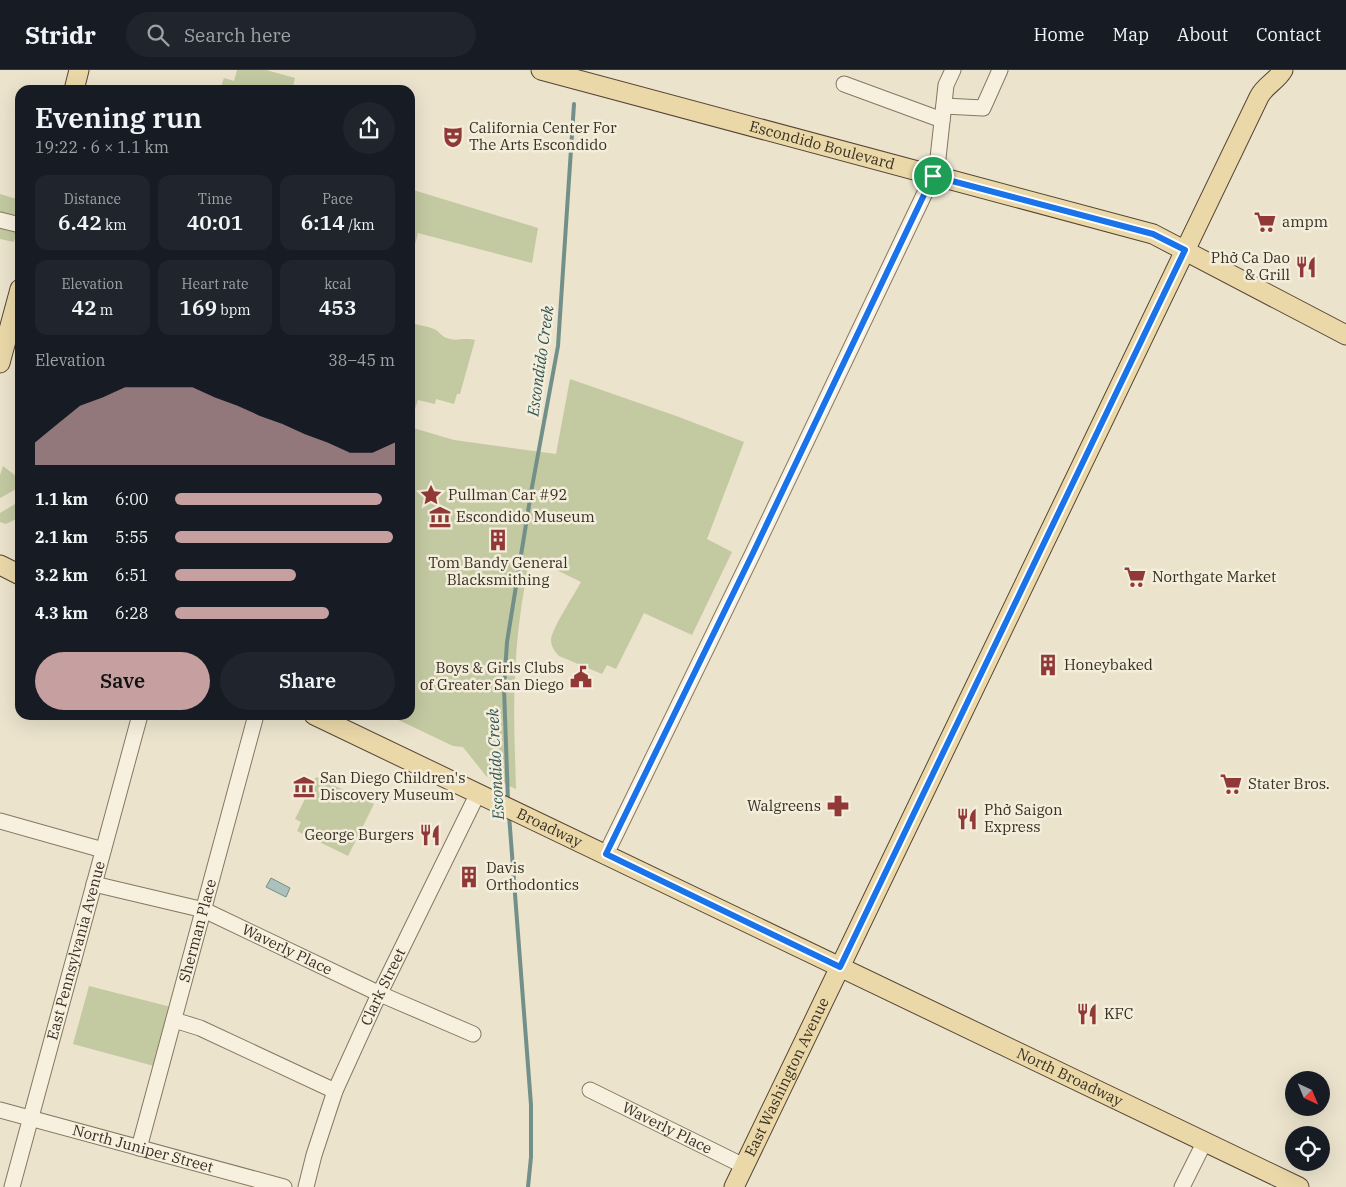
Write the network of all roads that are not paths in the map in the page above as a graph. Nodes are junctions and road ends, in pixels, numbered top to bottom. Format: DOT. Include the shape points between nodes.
graph roads {
  1 [pos="79,70"];
  2 [pos="541,70"];
  3 [pos="953,70"];
  4 [pos="1000,70"];
  5 [pos="1261,70"];
  6 [pos="1283,70"];
  7 [pos="844,84"];
  8 [pos="75,85"];
  9 [pos="1262,90"];
  10 [pos="943,113"];
  11 [pos="933,176"];
  12 [pos="0,220"];
  13 [pos="15,224"];
  14 [pos="1185,250"];
  15 [pos="15,308"];
  16 [pos="1346,335"];
  17 [pos="0,363"];
  18 [pos="0,565"];
  19 [pos="15,572"];
  20 [pos="139,720"];
  21 [pos="255,720"];
  22 [pos="324,720"];
  23 [pos="478,794"];
  24 [pos="0,821"];
  25 [pos="103,850"];
  26 [pos="606,854"];
  27 [pos="94,884"];
  28 [pos="204,910"];
  29 [pos="840,967"];
  30 [pos="380,994"];
  31 [pos="174,1020"];
  32 [pos="473,1034"];
  33 [pos="590,1090"];
  34 [pos="335,1091"];
  35 [pos="0,1110"];
  36 [pos="30,1118"];
  37 [pos="1205,1141"];
  38 [pos="139,1148"];
  39 [pos="740,1180"];
  40 [pos="12,1187"];
  41 [pos="284,1187"];
  42 [pos="306,1187"];
  43 [pos="1182,1187"];
  44 [pos="1299,1187"];
  1 -- 8 [label="main road"];
  2 -- 11 [label="main road, Escondido Boulevard"];
  3 -- 10 [label="street" via="946,85"];
  4 -- 10 [label="street" via="982,108"];
  5 -- 9 [label="main road"];
  6 -- 9 [label="main road"];
  7 -- 10 [label="street"];
  9 -- 14 [label="main road, East Washington Avenue"];
  10 -- 11 [label="street"];
  11 -- 14 [label="main road, Escondido Boulevard" via="1153,234"];
  11 -- 26 [label="street"];
  12 -- 13 [label="street"];
  14 -- 16 [label="main road, Escondido Boulevard"];
  14 -- 29 [label="main road, East Washington Avenue"];
  15 -- 17 [label="main road"];
  18 -- 19 [label="main road"];
  20 -- 25 [label="street, East Pennsylvania Avenue"];
  21 -- 28 [label="street, Sherman Place"];
  22 -- 23 [label="main road, Broadway"];
  23 -- 26 [label="main road, Broadway"];
  23 -- 30 [label="street, Clark Street"];
  24 -- 25 [label="street"];
  25 -- 27 [label="street, East Pennsylvania Avenue"];
  26 -- 29 [label="main road, Broadway"];
  27 -- 28 [label="street, Waverly Place"];
  27 -- 36 [label="street, East Pennsylvania Avenue"];
  28 -- 30 [label="street, Waverly Place"];
  28 -- 31 [label="street, Sherman Place"];
  29 -- 37 [label="main road, North Broadway"];
  29 -- 39 [label="main road, East Washington Avenue"];
  30 -- 32 [label="street, Waverly Place"];
  30 -- 34 [label="street, Clark Street"];
  31 -- 34 [label="street" via="200,1028"];
  31 -- 38 [label="street, Sherman Place"];
  33 -- 39 [label="street, Waverly Place"];
  34 -- 42 [label="street, Clark Street"];
  35 -- 36 [label="street, North Juniper Street"];
  36 -- 38 [label="street, North Juniper Street"];
  36 -- 40 [label="street, East Pennsylvania Avenue"];
  37 -- 43 [label="street"];
  37 -- 44 [label="main road, North Broadway"];
  38 -- 41 [label="street, North Juniper Street"];
}
